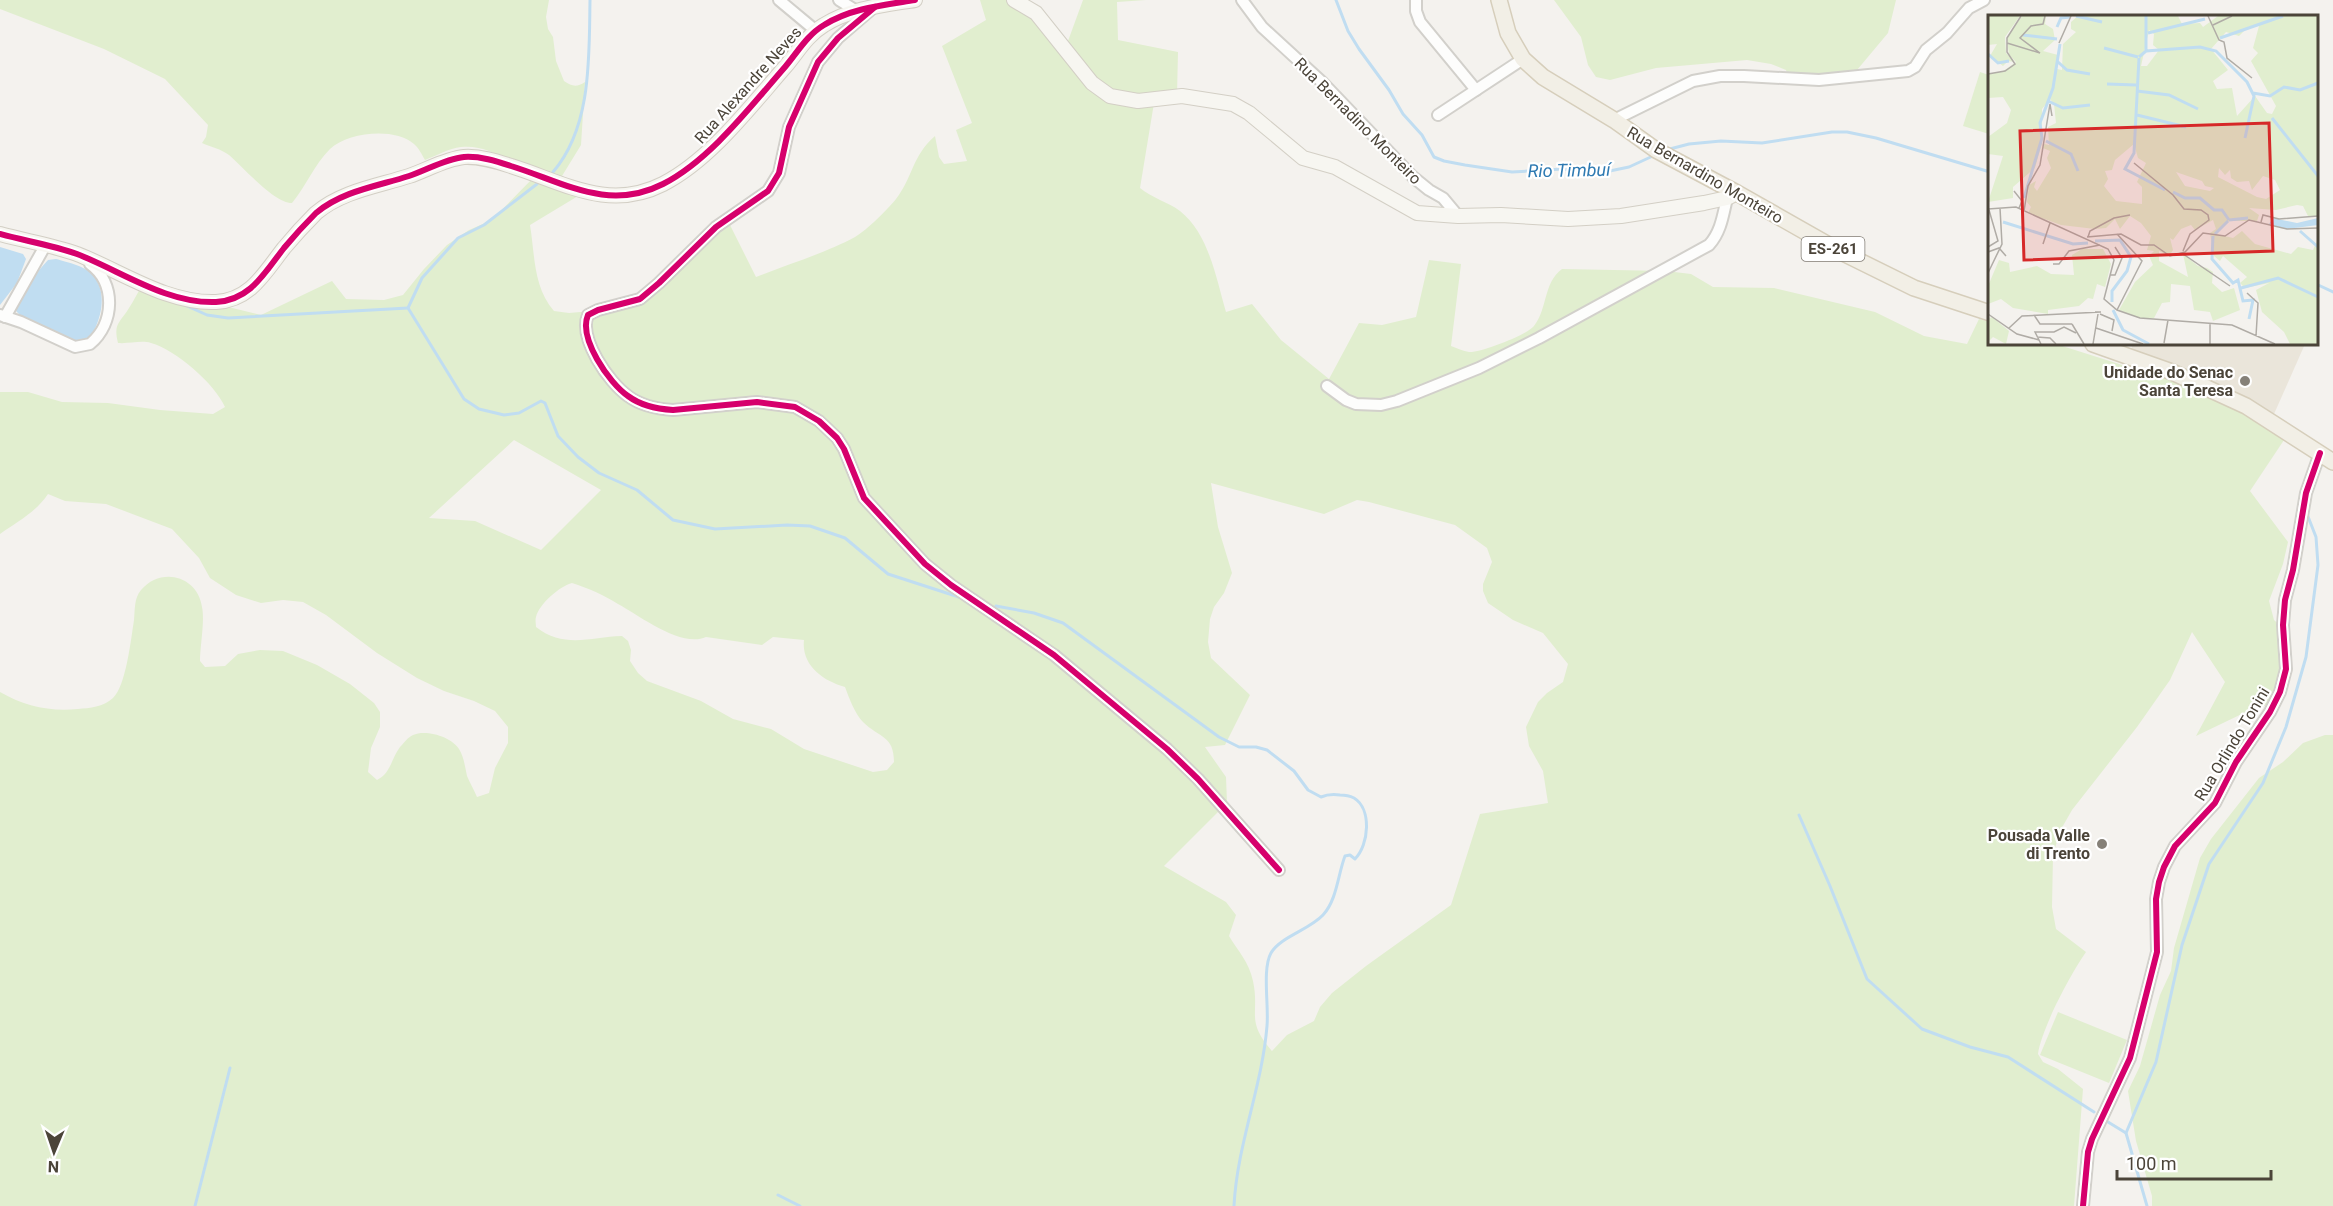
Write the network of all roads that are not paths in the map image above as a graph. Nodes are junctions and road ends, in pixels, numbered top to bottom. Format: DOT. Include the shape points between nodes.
graph roads {
  1 [pos="779,0"];
  2 [pos="839,0"];
  3 [pos="915,0"];
  4 [pos="1014,0"];
  5 [pos="1242,0"];
  6 [pos="1416,0"];
  7 [pos="1499,0"];
  8 [pos="1984,0"];
  9 [pos="875,7"];
  10 [pos="855,10"];
  11 [pos="815,30"];
  12 [pos="1522,59"];
  13 [pos="1476,90"];
  14 [pos="1438,115"];
  15 [pos="1614,120"];
  16 [pos="1732,195"];
  17 [pos="1458,216"];
  18 [pos="0,234"];
  19 [pos="45,246"];
  20 [pos="75,253"];
  21 [pos="1988,313"];
  22 [pos="3,316"];
  23 [pos="2095,345"];
  24 [pos="1327,386"];
  25 [pos="2320,453"];
  26 [pos="2333,462"];
  27 [pos="1279,870"];
  28 [pos="2083,1206"];
  1 -- 11 [label="street"];
  2 -- 10 [label="street"];
  3 -- 9 [label="street, Rua Alexandre Neves"];
  4 -- 17 [label="street" via="1035,14 1092,83 1110,96 1138,101 1192,97 1233,104 1303,158 1335,167 1417,213"];
  5 -- 17 [label="street, Rua Bernadino Monteiro" via="1262,27 1323,83 1413,177 1443,198"];
  6 -- 13 [label="street" via="1420,22"];
  7 -- 12 [label="main road, Rua Bernardino Monteiro / ES-261" via="1508,33"];
  8 -- 15 [label="street" via="1970,8 1926,50 1915,67 1819,80 1720,76 1693,81"];
  9 -- 10 [label="street, Rua Alexandre Neves"];
  9 -- 27 [label="street" via="838,38 818,62 789,127 778,172 768,191 716,227 640,299 588,315 585,328 591,346 616,387 643,404 673,410 757,402 782,404 807,412 819,421 844,449 864,498 925,564 1054,655 1167,749"];
  10 -- 11 [label="street, Rua Alexandre Neves"];
  11 -- 20 [label="street, Rua Alexandre Neves" via="707,153 676,176 629,196 586,193 502,163 467,157 452,160 327,206 297,233 254,287 217,302 171,295"];
  12 -- 13 [label="street"];
  12 -- 15 [label="main road, Rua Bernardino Monteiro / ES-261"];
  13 -- 14 [label="street"];
  15 -- 16 [label="main road, Rua Bernardino Monteiro / ES-261"];
  16 -- 17 [label="street" via="1621,216"];
  16 -- 21 [label="main road, Rua Bernardino Monteiro / ES-261" via="1914,288"];
  16 -- 24 [label="street" via="1716,237 1709,245 1479,368 1380,405 1356,404"];
  18 -- 19 [label="street"];
  19 -- 20 [label="street"];
  19 -- 22 [label="street"];
  20 -- 22 [label="street" via="99,271 109,291 108,312 96,339 85,347 75,347"];
  23 -- 25 [label="main road" via="2172,372 2246,406"];
  25 -- 26 [label="main road"];
  25 -- 28 [label="street, Rua Orlindo Tonini" via="2306,493 2285,600 2286,669 2280,692 2214,803 2175,846 2164,867 2156,899 2154,969 2130,1058 2088,1152"];
}
